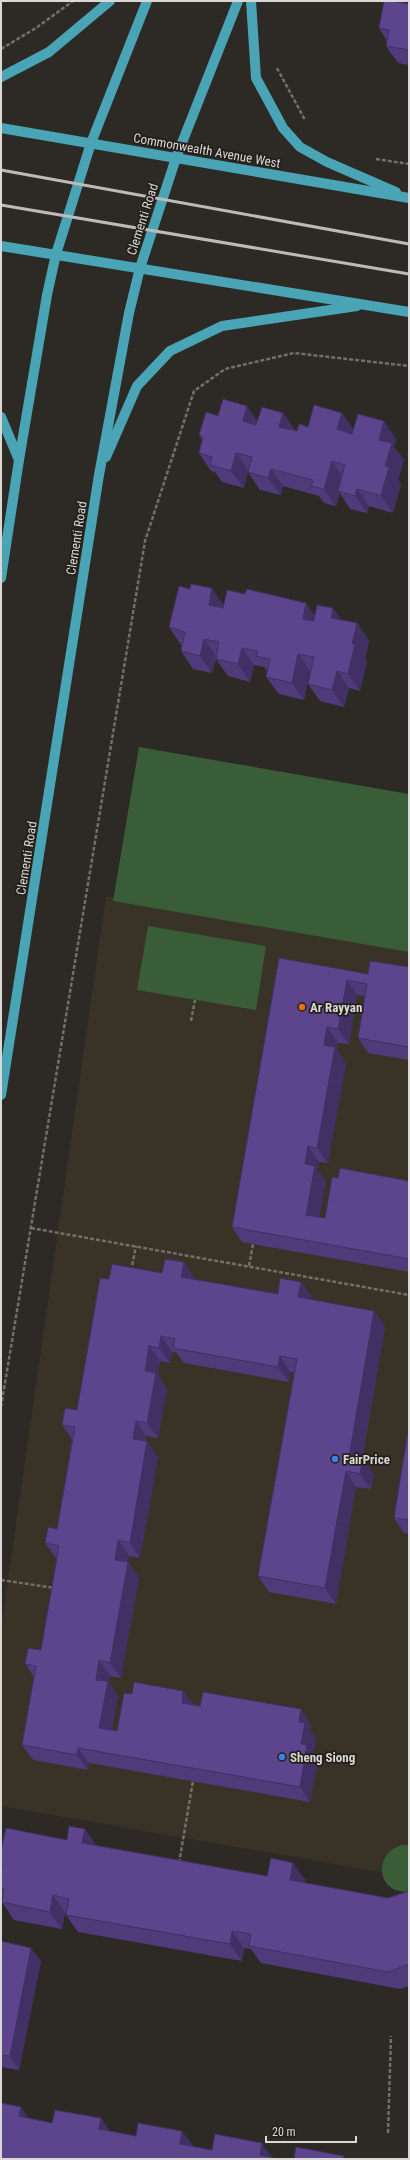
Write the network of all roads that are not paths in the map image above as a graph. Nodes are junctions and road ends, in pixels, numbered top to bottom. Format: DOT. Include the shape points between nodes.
graph roads {
  1 [pos="110,1"];
  2 [pos="147,1"];
  3 [pos="238,1"];
  4 [pos="251,1"];
  5 [pos="1,77"];
  6 [pos="1,128"];
  7 [pos="90,143"];
  8 [pos="176,158"];
  9 [pos="409,198"];
  10 [pos="1,246"];
  11 [pos="56,254"];
  12 [pos="140,268"];
  13 [pos="365,305"];
  14 [pos="409,312"];
  15 [pos="1,417"];
  16 [pos="18,460"];
  17 [pos="99,475"];
  18 [pos="1,578"];
  19 [pos="1,1095"];
  1 -- 5 [label="main road" via="49,52"];
  2 -- 7 [label="main road"];
  3 -- 8 [label="main road, Clementi Road"];
  4 -- 9 [label="main road" via="256,78 284,128 300,147 327,162"];
  6 -- 7 [label="main road, Commonwealth Avenue West"];
  7 -- 8 [label="main road, Commonwealth Avenue West"];
  7 -- 11 [label="main road"];
  8 -- 9 [label="main road, Commonwealth Avenue West"];
  8 -- 12 [label="main road, Clementi Road"];
  10 -- 11 [label="main road"];
  11 -- 12 [label="main road"];
  11 -- 16 [label="main road"];
  12 -- 13 [label="main road"];
  12 -- 17 [label="main road, Clementi Road" via="129,313"];
  13 -- 14 [label="main road"];
  13 -- 17 [label="main road" via="222,326 170,351 137,386"];
  15 -- 16 [label="main road"];
  16 -- 18 [label="main road"];
  17 -- 19 [label="main road, Clementi Road"];
}
